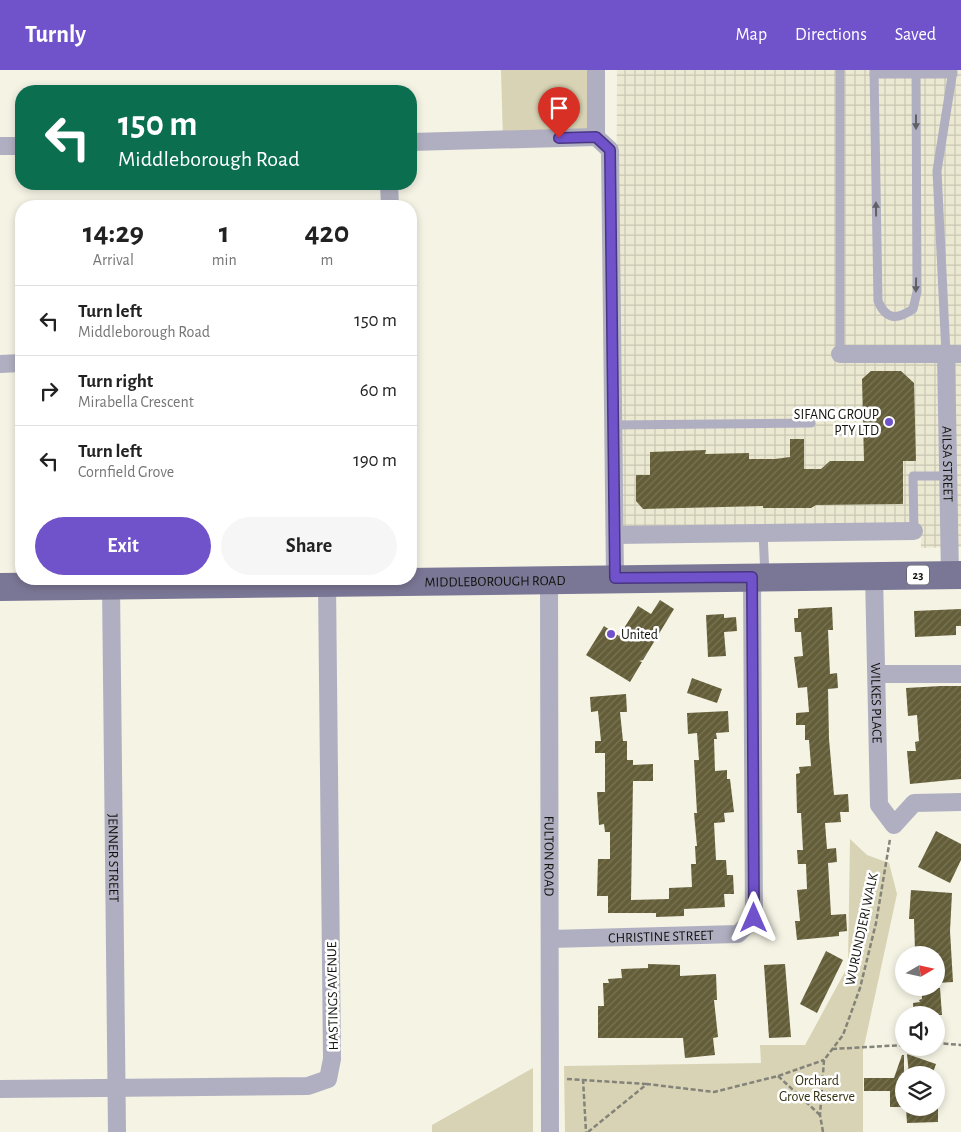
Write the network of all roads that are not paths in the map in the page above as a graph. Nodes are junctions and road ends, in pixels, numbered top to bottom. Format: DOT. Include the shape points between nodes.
graph roads {
  1 [pos="596,70"];
  2 [pos="840,70"];
  3 [pos="874,72"];
  4 [pos="916,72"];
  5 [pos="953,72"];
  6 [pos="596,137"];
  7 [pos="417,142"];
  8 [pos="0,146"];
  9 [pos="15,146"];
  10 [pos="840,354"];
  11 [pos="954,354"];
  12 [pos="15,363"];
  13 [pos="0,364"];
  14 [pos="811,423"];
  15 [pos="614,425"];
  16 [pos="948,476"];
  17 [pos="914,531"];
  18 [pos="763,533"];
  19 [pos="615,535"];
  20 [pos="874,575"];
  21 [pos="956,575"];
  22 [pos="758,577"];
  23 [pos="615,578"];
  24 [pos="417,580"];
  25 [pos="549,580"];
  26 [pos="165,585"];
  27 [pos="327,585"];
  28 [pos="111,586"];
  29 [pos="0,587"];
  30 [pos="877,674"];
  31 [pos="961,674"];
  32 [pos="961,802"];
  33 [pos="550,939"];
  34 [pos="116,1088"];
  35 [pos="0,1089"];
  36 [pos="117,1132"];
  37 [pos="550,1132"];
  1 -- 6 [label="street"];
  2 -- 10 [label="lane"];
  3 -- 4 [label="lane"];
  4 -- 3 [label="lane, one-way" via="917,292 913,309 903,316 891,316 882,311 878,301"];
  4 -- 5 [label="lane"];
  5 -- 11 [label="lane" via="937,171"];
  6 -- 7 [label="street"];
  6 -- 15 [label="street" via="610,150"];
  8 -- 9 [label="street"];
  10 -- 11 [label="street"];
  11 -- 16 [label="street, AILSA STREET"];
  12 -- 13 [label="street"];
  14 -- 15 [label="lane"];
  15 -- 19 [label="street"];
  16 -- 17 [label="lane" via="913,476"];
  16 -- 21 [label="street, AILSA STREET"];
  17 -- 18 [label="street"];
  18 -- 19 [label="street"];
  18 -- 22 [label="lane"];
  19 -- 23 [label="street"];
  20 -- 21 [label="main road, MIDDLEBOROUGH ROAD / 23"];
  20 -- 22 [label="main road, MIDDLEBOROUGH ROAD / 23"];
  20 -- 30 [label="street, WILKES PLACE"];
  22 -- 23 [label="main road, MIDDLEBOROUGH ROAD / 23"];
  22 -- 33 [label="street, CHRISTINE STREET" via="754,918 738,934"];
  23 -- 25 [label="main road, MIDDLEBOROUGH ROAD / 23"];
  24 -- 25 [label="main road, MIDDLEBOROUGH ROAD / 23"];
  25 -- 33 [label="street, FULTON ROAD"];
  26 -- 28 [label="main road, MIDDLEBOROUGH ROAD / 23"];
  27 -- 34 [label="street, HASTINGS AVENUE" via="332,1059 328,1079 308,1086"];
  28 -- 29 [label="main road, MIDDLEBOROUGH ROAD / 23"];
  28 -- 34 [label="street, JENNER STREET"];
  30 -- 31 [label="street"];
  30 -- 32 [label="street, WILKES PLACE" via="879,805 894,825 914,803"];
  33 -- 37 [label="street, FULTON ROAD"];
  34 -- 35 [label="street, HASTINGS AVENUE"];
  34 -- 36 [label="street, JENNER STREET"];
}
